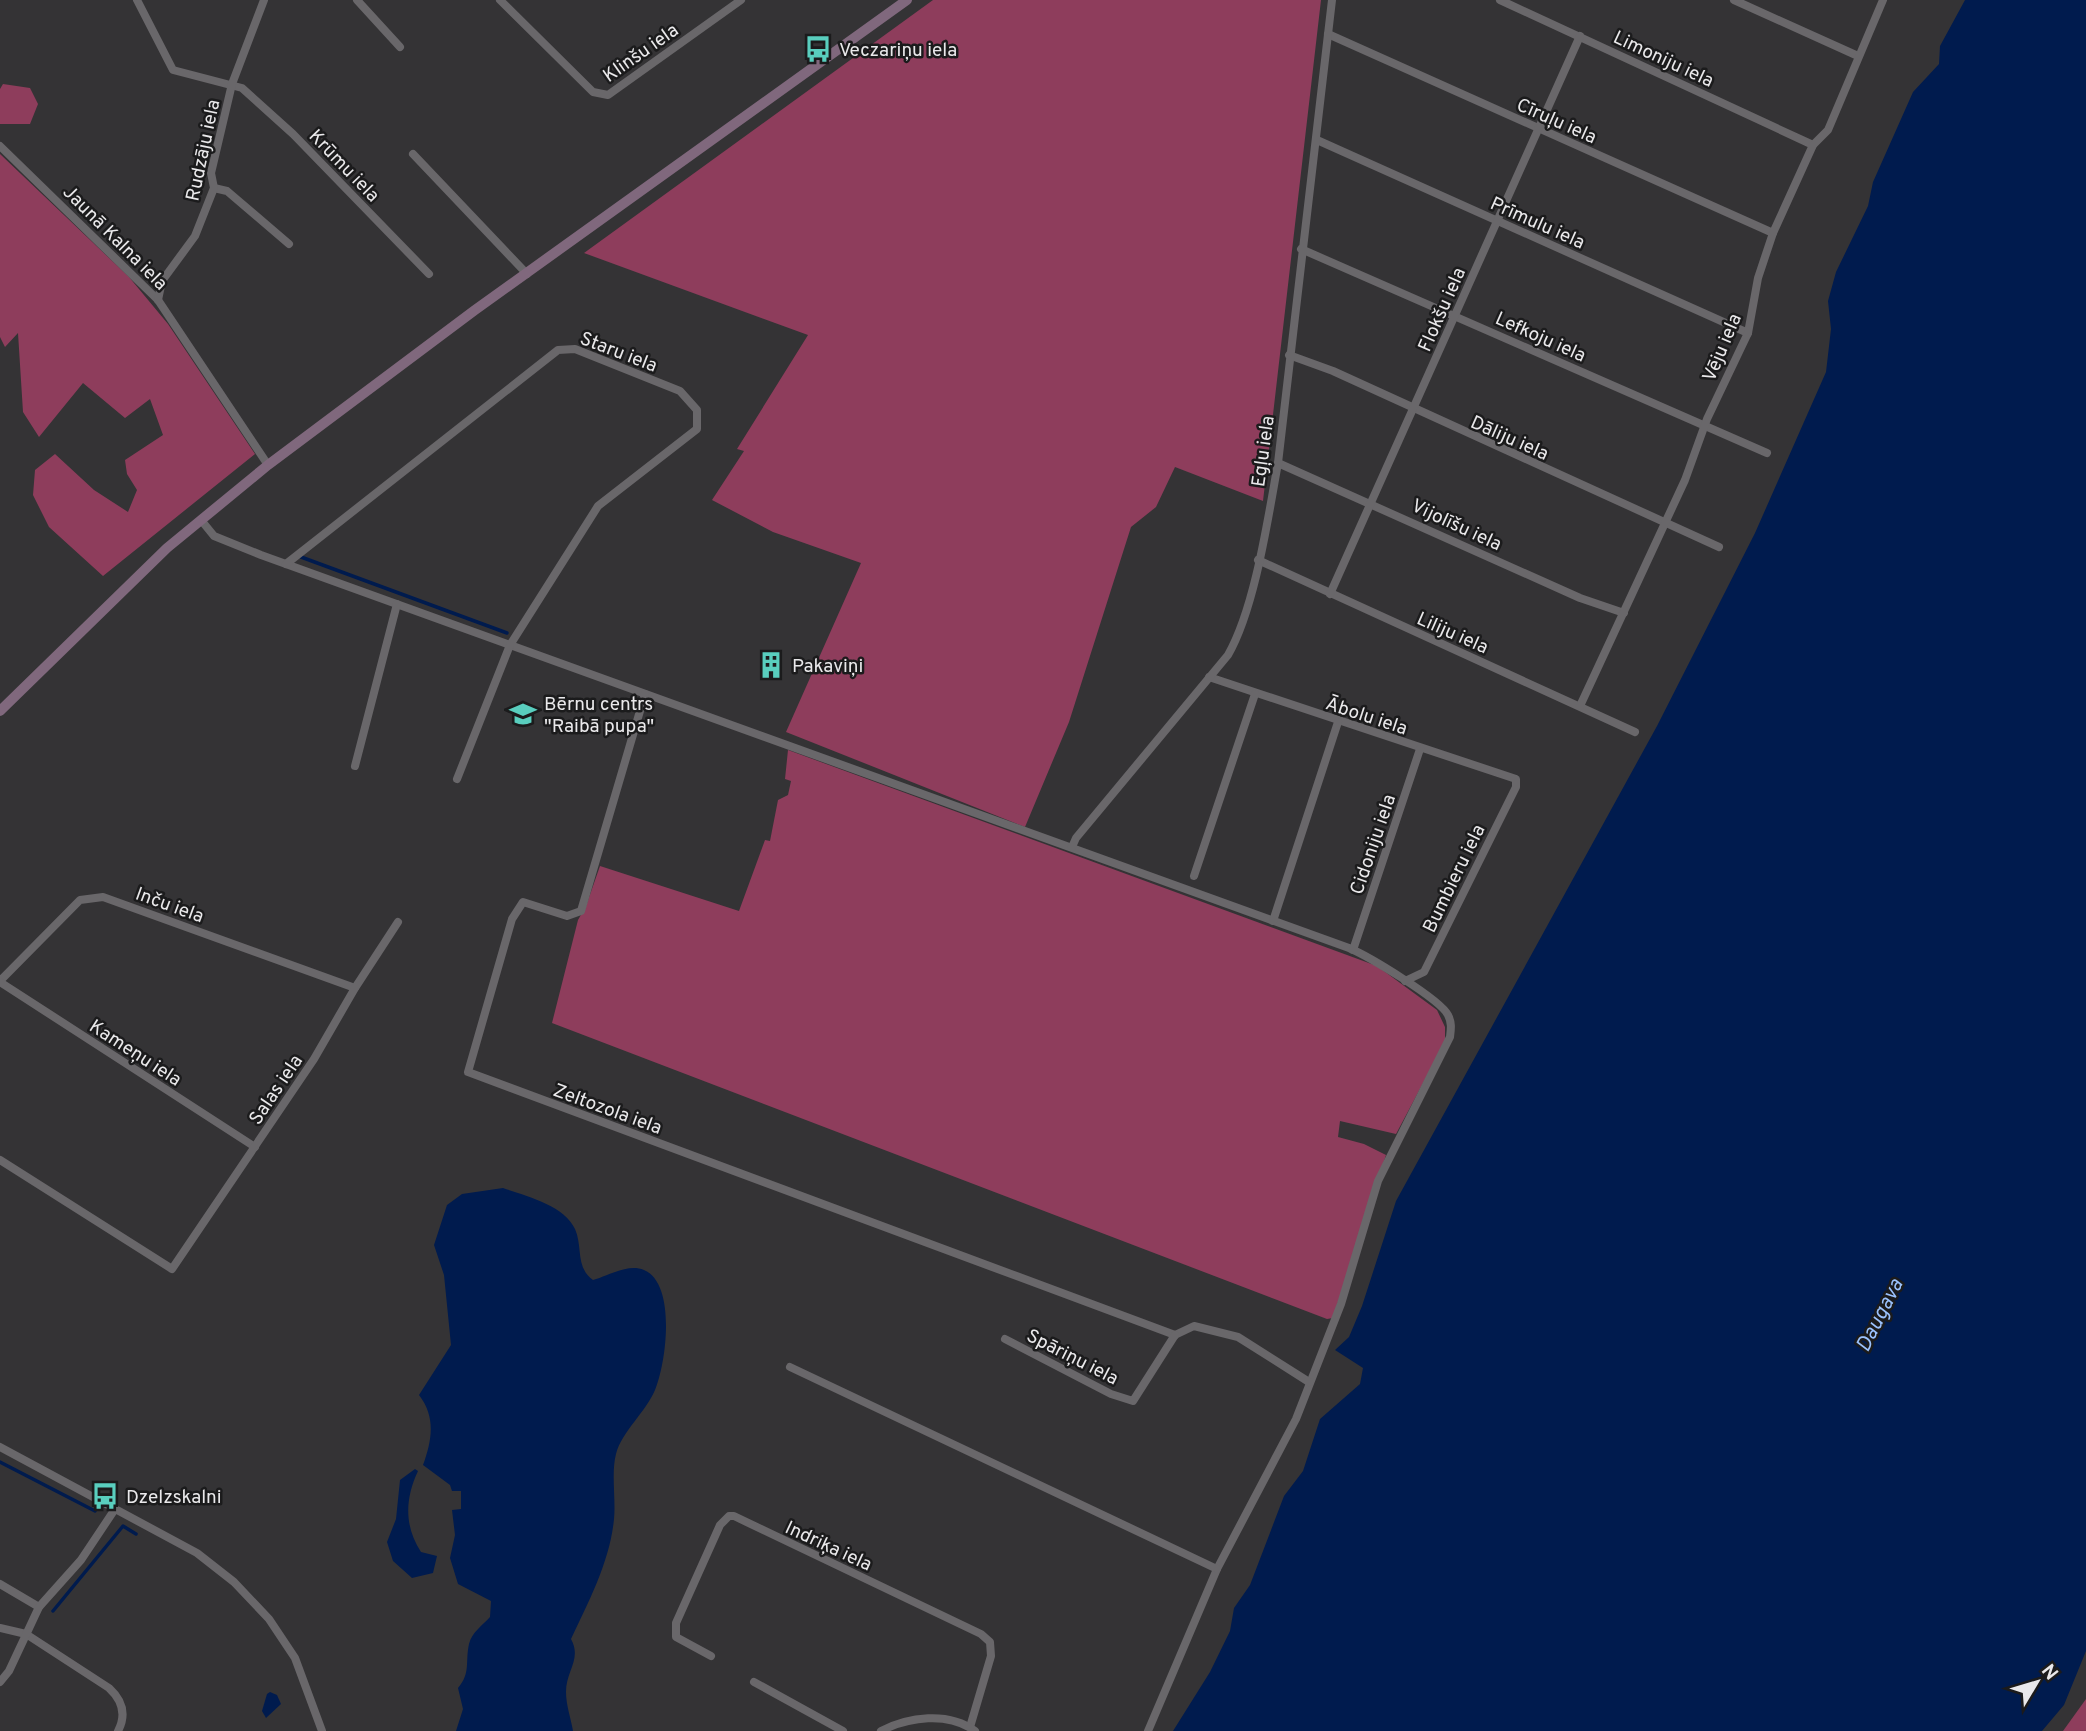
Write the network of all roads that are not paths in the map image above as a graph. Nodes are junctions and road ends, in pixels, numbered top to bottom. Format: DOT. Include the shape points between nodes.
graph roads {
  1 [pos="137,0"];
  2 [pos="264,0"];
  3 [pos="357,0"];
  4 [pos="500,0"];
  5 [pos="741,0"];
  6 [pos="907,0"];
  7 [pos="1332,0"];
  8 [pos="1500,0"];
  9 [pos="1734,0"];
  10 [pos="1883,0"];
  11 [pos="1328,34"];
  12 [pos="1580,37"];
  13 [pos="400,47"];
  14 [pos="1858,56"];
  15 [pos="232,84"];
  16 [pos="1539,129"];
  17 [pos="1317,140"];
  18 [pos="1814,145"];
  19 [pos="0,146"];
  20 [pos="413,154"];
  21 [pos="214,188"];
  22 [pos="1498,222"];
  23 [pos="1773,233"];
  24 [pos="289,244"];
  25 [pos="1301,249"];
  26 [pos="429,274"];
  27 [pos="527,274"];
  28 [pos="158,300"];
  29 [pos="1456,316"];
  30 [pos="1748,333"];
  31 [pos="1289,355"];
  32 [pos="1412,410"];
  33 [pos="1705,426"];
  34 [pos="1767,453"];
  35 [pos="1278,463"];
  36 [pos="268,465"];
  37 [pos="1371,502"];
  38 [pos="201,520"];
  39 [pos="1666,523"];
  40 [pos="1719,547"];
  41 [pos="1258,560"];
  42 [pos="286,564"];
  43 [pos="1330,594"];
  44 [pos="397,604"];
  45 [pos="1624,613"];
  46 [pos="510,645"];
  47 [pos="1209,677"];
  48 [pos="645,694"];
  49 [pos="1255,694"];
  50 [pos="1580,705"];
  51 [pos="0,711"];
  52 [pos="1338,722"];
  53 [pos="1634,732"];
  54 [pos="1420,749"];
  55 [pos="355,766"];
  56 [pos="457,779"];
  57 [pos="1516,779"];
  58 [pos="1072,847"];
  59 [pos="1194,876"];
  60 [pos="1273,921"];
  61 [pos="398,922"];
  62 [pos="1353,950"];
  63 [pos="1405,981"];
  64 [pos="0,982"];
  65 [pos="355,988"];
  66 [pos="255,1147"];
  67 [pos="0,1160"];
  68 [pos="1175,1335"];
  69 [pos="1005,1339"];
  70 [pos="790,1367"];
  71 [pos="1309,1382"];
  72 [pos="0,1447"];
  73 [pos="114,1509"];
  74 [pos="1217,1569"];
  75 [pos="0,1584"];
  76 [pos="39,1607"];
  77 [pos="0,1628"];
  78 [pos="26,1634"];
  79 [pos="711,1656"];
  80 [pos="0,1682"];
  81 [pos="754,1682"];
  82 [pos="973,1729"];
  83 [pos="118,1731"];
  84 [pos="322,1731"];
  85 [pos="844,1731"];
  86 [pos="881,1731"];
  87 [pos="1148,1731"];
  1 -- 15 [label="street" via="173,70"];
  2 -- 15 [label="street, Rudzāju iela"];
  3 -- 13 [label="street"];
  4 -- 5 [label="street, Klinšu iela" via="593,92 608,95"];
  6 -- 27 [label="main road"];
  7 -- 11 [label="street, Egļu iela"];
  8 -- 12 [label="street, Limoniju iela"];
  9 -- 14 [label="street"];
  10 -- 14 [label="street, Vēju iela"];
  11 -- 16 [label="street, Cīruļu iela"];
  11 -- 17 [label="street, Egļu iela"];
  12 -- 16 [label="street, Flokšu iela"];
  12 -- 18 [label="street, Limoniju iela"];
  14 -- 18 [label="street, Vēju iela" via="1828,130"];
  15 -- 21 [label="street, Rudzāju iela" via="211,173"];
  15 -- 26 [label="street, Krūmu iela" via="293,134"];
  16 -- 22 [label="street, Flokšu iela"];
  16 -- 23 [label="street, Cīruļu iela"];
  17 -- 22 [label="street, Prīmulu iela"];
  17 -- 25 [label="street, Egļu iela"];
  18 -- 23 [label="street, Vēju iela"];
  19 -- 28 [label="street, Jaunā Kalna iela"];
  20 -- 27 [label="street"];
  21 -- 24 [label="street" via="227,191"];
  21 -- 28 [label="street, Rudzāju iela" via="195,236 162,281"];
  22 -- 29 [label="street, Flokšu iela"];
  22 -- 30 [label="street, Prīmulu iela"];
  23 -- 30 [label="street, Vēju iela"];
  25 -- 29 [label="street, Lefkoju iela"];
  25 -- 31 [label="street, Egļu iela"];
  27 -- 36 [label="main road"];
  28 -- 36 [label="street, Jaunā Kalna iela"];
  29 -- 32 [label="street, Flokšu iela"];
  29 -- 33 [label="street, Lefkoju iela"];
  30 -- 33 [label="street, Vēju iela"];
  31 -- 32 [label="street, Dāliju iela"];
  31 -- 35 [label="street, Egļu iela"];
  32 -- 37 [label="street, Flokšu iela"];
  32 -- 39 [label="street, Dāliju iela"];
  33 -- 34 [label="street, Lefkoju iela"];
  33 -- 39 [label="street, Vēju iela"];
  35 -- 37 [label="street, Vijolīšu iela"];
  35 -- 41 [label="street, Egļu iela"];
  36 -- 38 [label="main road"];
  37 -- 43 [label="street, Flokšu iela"];
  37 -- 45 [label="street, Vijolīšu iela" via="1580,598"];
  38 -- 42 [label="street" via="214,536"];
  38 -- 51 [label="main road"];
  39 -- 40 [label="street, Dāliju iela"];
  39 -- 45 [label="street, Vēju iela"];
  41 -- 43 [label="street, Liliju iela"];
  41 -- 47 [label="street, Egļu iela" via="1238,637"];
  42 -- 44 [label="street"];
  42 -- 46 [label="street, Staru iela" via="558,350 575,349 680,391 697,410 697,429 598,506"];
  43 -- 50 [label="street, Liliju iela"];
  44 -- 46 [label="street"];
  44 -- 55 [label="street"];
  45 -- 50 [label="street, Vēju iela"];
  46 -- 48 [label="street"];
  46 -- 56 [label="street"];
  47 -- 49 [label="street, Ābolu iela"];
  47 -- 58 [label="street, Egļu iela"];
  48 -- 58 [label="street"];
  48 -- 68 [label="street, Zeltozola iela" via="581,911 567,916 523,902 512,919 468,1072"];
  49 -- 52 [label="street, Ābolu iela"];
  49 -- 59 [label="street"];
  50 -- 53 [label="street, Liliju iela"];
  52 -- 54 [label="street, Ābolu iela"];
  52 -- 60 [label="street"];
  54 -- 57 [label="street, Ābolu iela"];
  54 -- 62 [label="street, Cidoniju iela"];
  57 -- 63 [label="street, Bumbieru iela" via="1424,972"];
  58 -- 60 [label="street"];
  60 -- 62 [label="street"];
  61 -- 65 [label="street, Salas iela"];
  62 -- 63 [label="street"];
  63 -- 71 [label="street" via="1442,1007 1452,1027 1378,1181 1341,1304"];
  64 -- 65 [label="street, Inču iela" via="80,900 103,897"];
  64 -- 66 [label="street, Kameņu iela"];
  65 -- 66 [label="street, Salas iela"];
  66 -- 67 [label="street, Salas iela" via="172,1269"];
  68 -- 69 [label="street, Spāriņu iela" via="1132,1401"];
  68 -- 71 [label="street" via="1194,1326 1237,1337"];
  70 -- 74 [label="street"];
  71 -- 74 [label="street" via="1296,1419"];
  72 -- 73 [label="street"];
  73 -- 76 [label="street" via="81,1560"];
  73 -- 84 [label="street" via="197,1553 251,1599 295,1658"];
  74 -- 87 [label="street"];
  75 -- 76 [label="street"];
  76 -- 78 [label="street"];
  77 -- 78 [label="street"];
  78 -- 80 [label="street"];
  78 -- 83 [label="street" via="119,1698 122,1723"];
  79 -- 82 [label="street, Indriķa iela" via="676,1637 676,1623 720,1525 734,1516 990,1642 991,1656"];
  81 -- 85 [label="street"];
  82 -- 86 [label="street, Indriķa iela" via="921,1717"];
}
